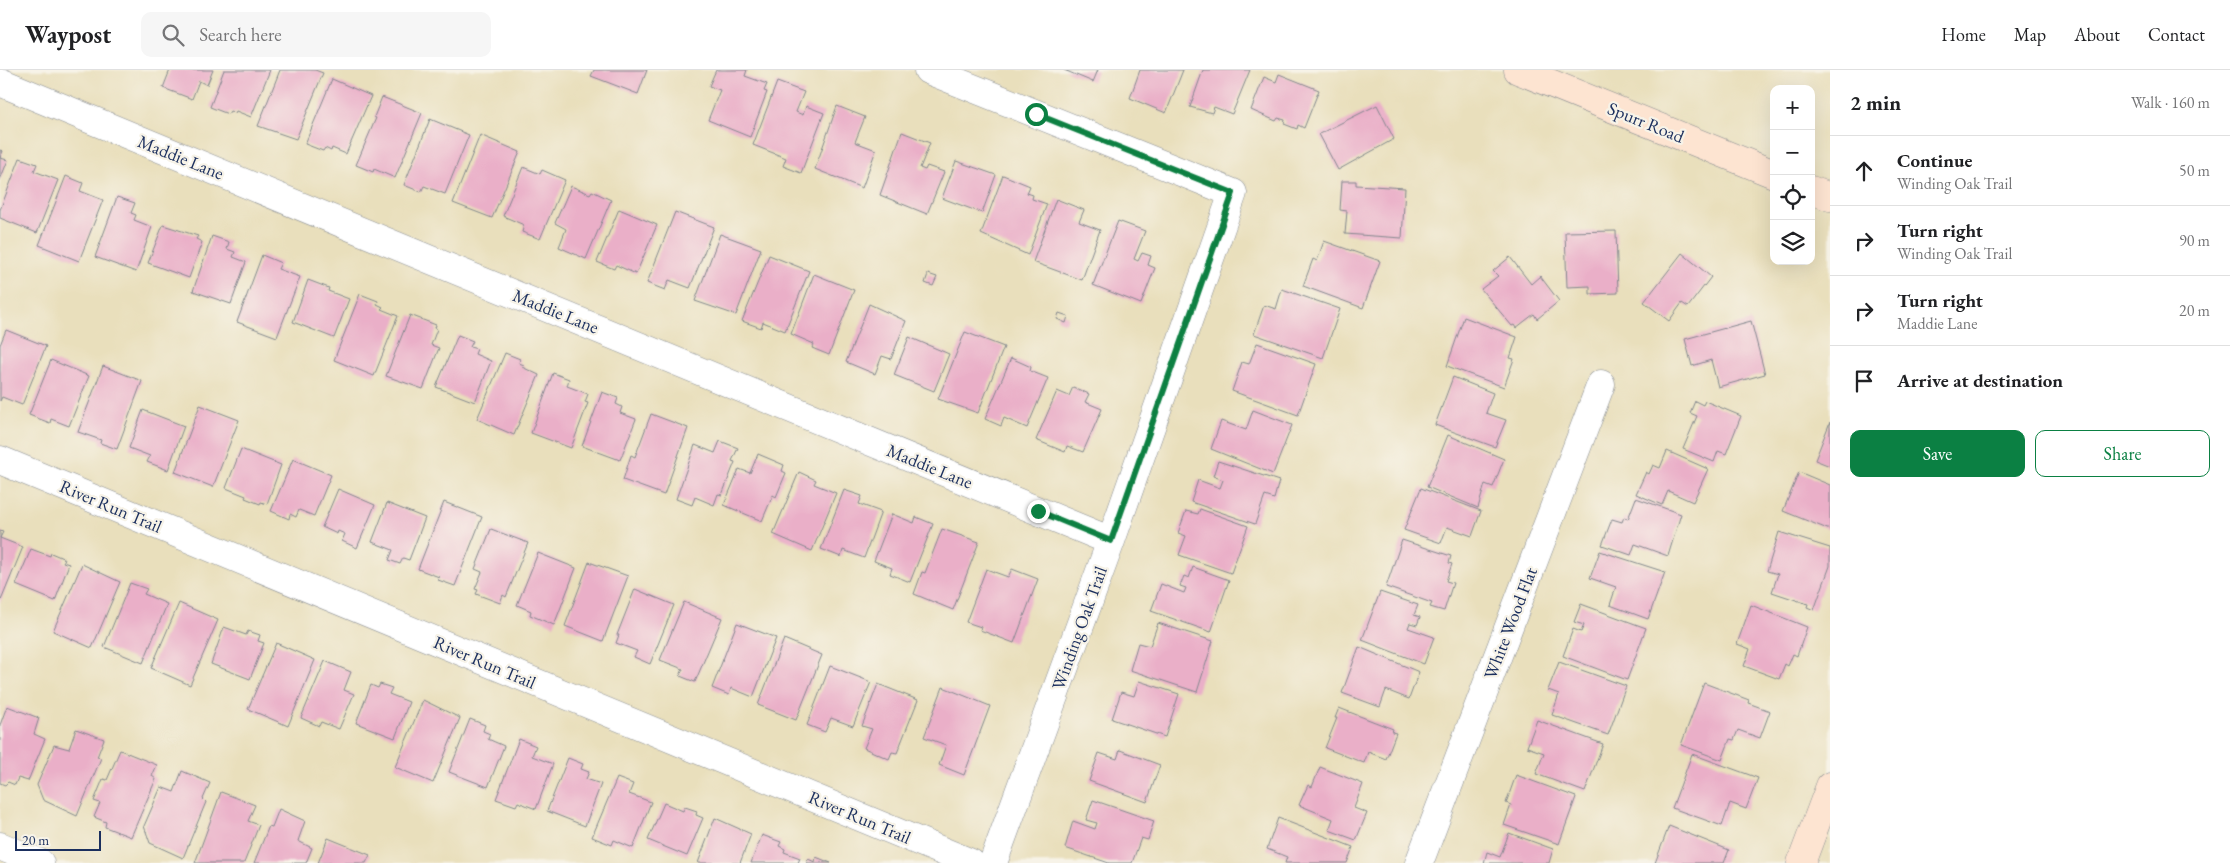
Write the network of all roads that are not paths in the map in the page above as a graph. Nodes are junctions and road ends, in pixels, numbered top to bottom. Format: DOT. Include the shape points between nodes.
graph roads {
  1 [pos="928,70"];
  2 [pos="1518,70"];
  3 [pos="0,82"];
  4 [pos="1770,172"];
  5 [pos="1815,191"];
  6 [pos="1830,197"];
  7 [pos="1601,384"];
  8 [pos="0,460"];
  9 [pos="1111,541"];
  10 [pos="1830,786"];
  11 [pos="0,846"];
  12 [pos="40,863"];
  13 [pos="971,863"];
  14 [pos="993,863"];
  15 [pos="1419,863"];
  16 [pos="1801,863"];
  1 -- 9 [label="street, Winding Oak Trail" via="1233,193"];
  2 -- 4 [label="street, Spurr Road"];
  3 -- 9 [label="street, Maddie Lane"];
  5 -- 6 [label="street"];
  7 -- 15 [label="street, White Wood Flat"];
  8 -- 13 [label="street, River Run Trail"];
  9 -- 14 [label="street, Winding Oak Trail"];
  10 -- 16 [label="street"];
  11 -- 12 [label="street"];
}
